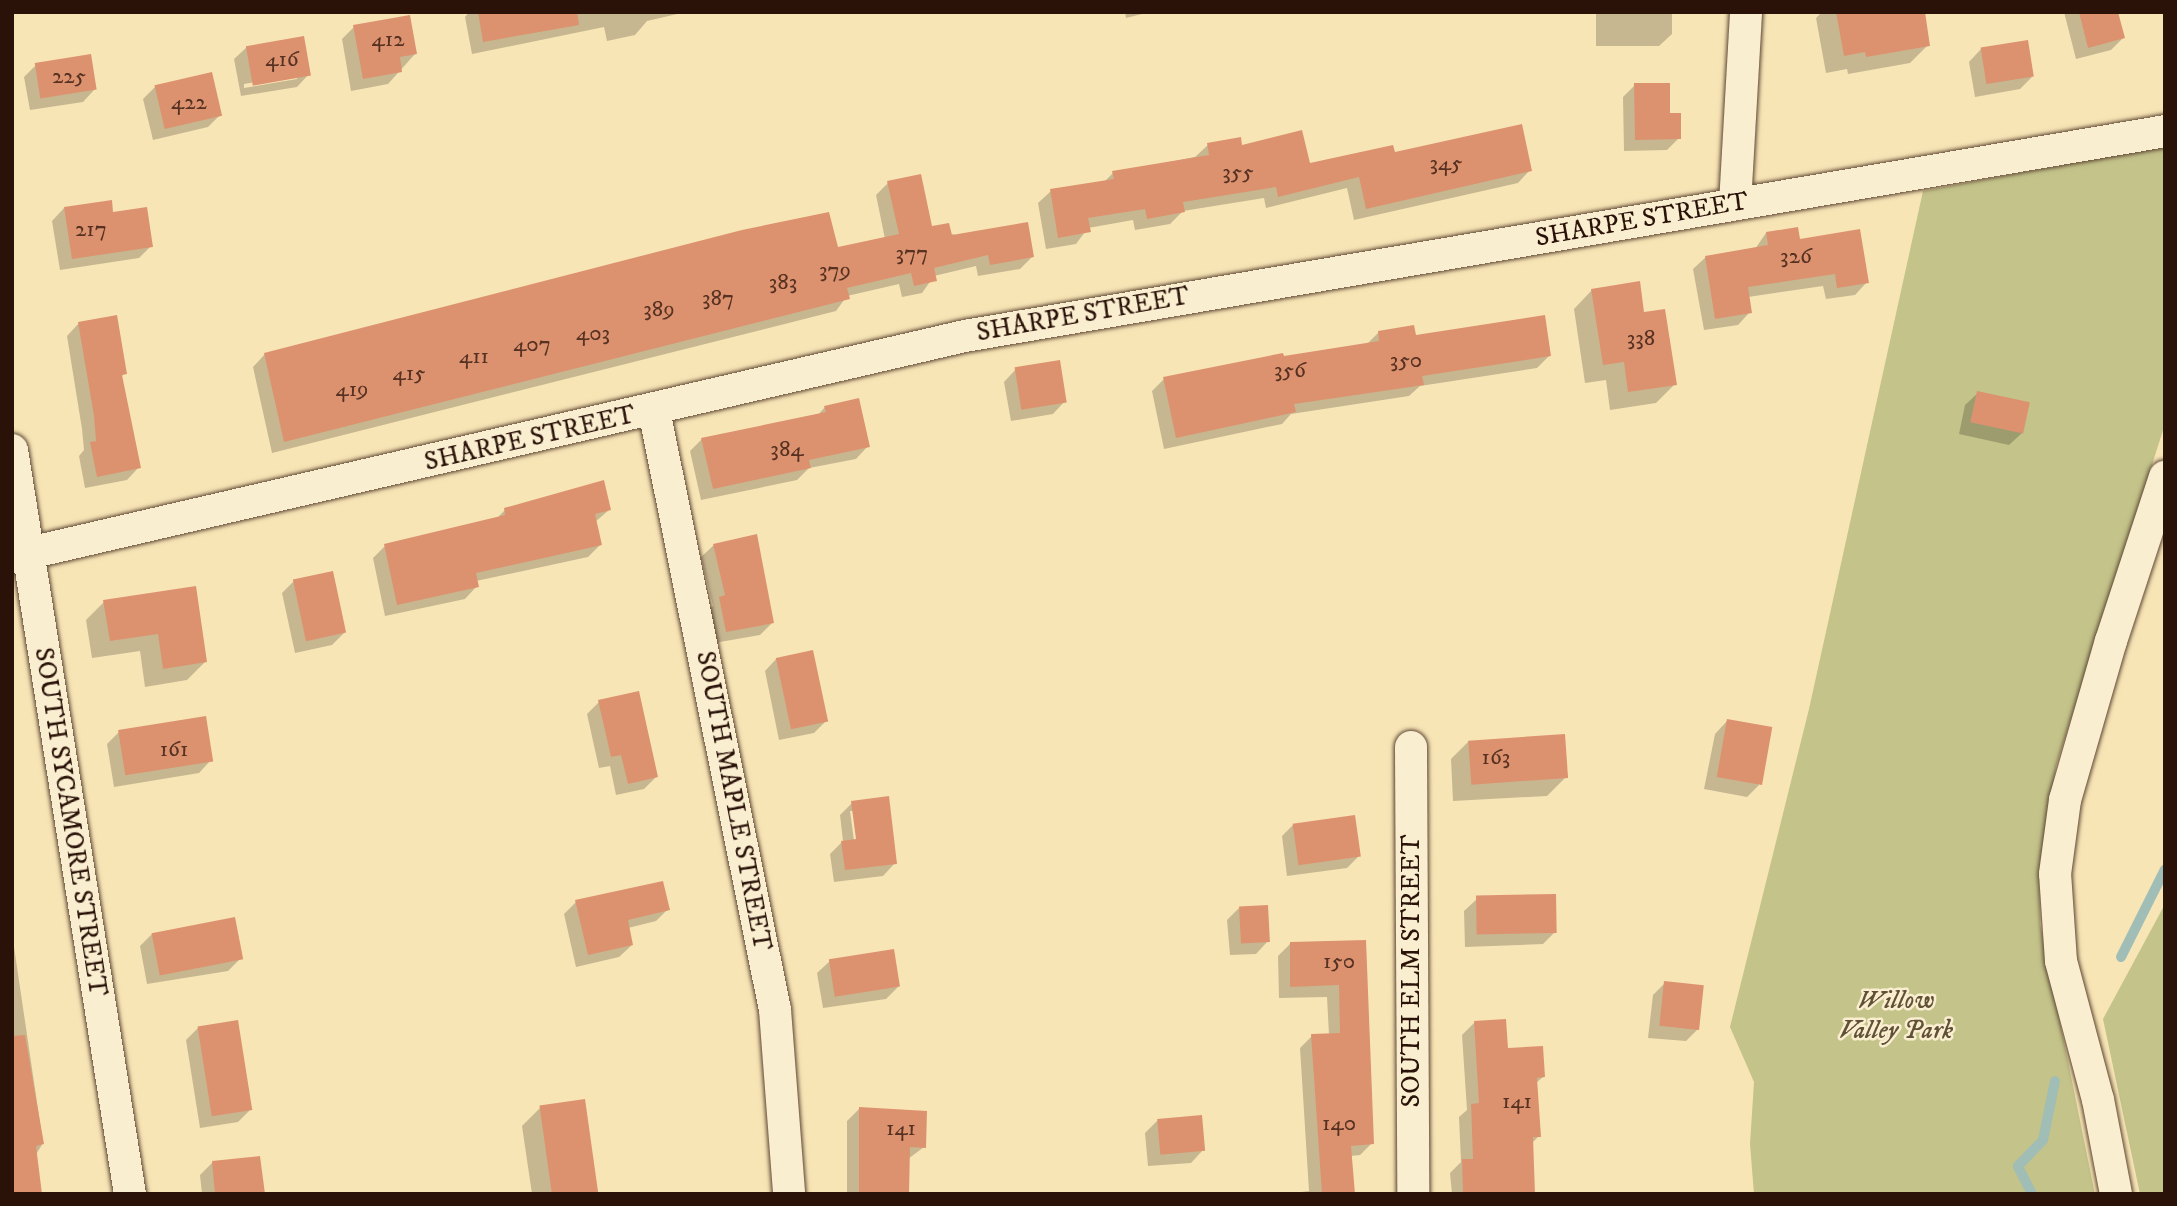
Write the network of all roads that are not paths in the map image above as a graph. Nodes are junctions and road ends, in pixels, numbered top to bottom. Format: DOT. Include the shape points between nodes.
graph roads {
  1 [pos="1746,12"];
  2 [pos="2165,131"];
  3 [pos="1735,204"];
  4 [pos="654,410"];
  5 [pos="12,450"];
  6 [pos="2165,477"];
  7 [pos="20,556"];
  8 [pos="1412,747"];
  9 [pos="130,1194"];
  10 [pos="789,1194"];
  11 [pos="1413,1194"];
  12 [pos="2116,1194"];
  1 -- 3 [label="street"];
  2 -- 3 [label="street, SHARPE STREET"];
  3 -- 4 [label="street, SHARPE STREET" via="1037,322"];
  4 -- 7 [label="street, SHARPE STREET"];
  4 -- 10 [label="street, SOUTH MAPLE STREET" via="775,1010"];
  5 -- 7 [label="street, SOUTH SYCAMORE STREET"];
  6 -- 12 [label="street" via="2069,787 2055,874 2062,961 2098,1100"];
  7 -- 9 [label="street, SOUTH SYCAMORE STREET"];
  8 -- 11 [label="street, SOUTH ELM STREET"];
}
